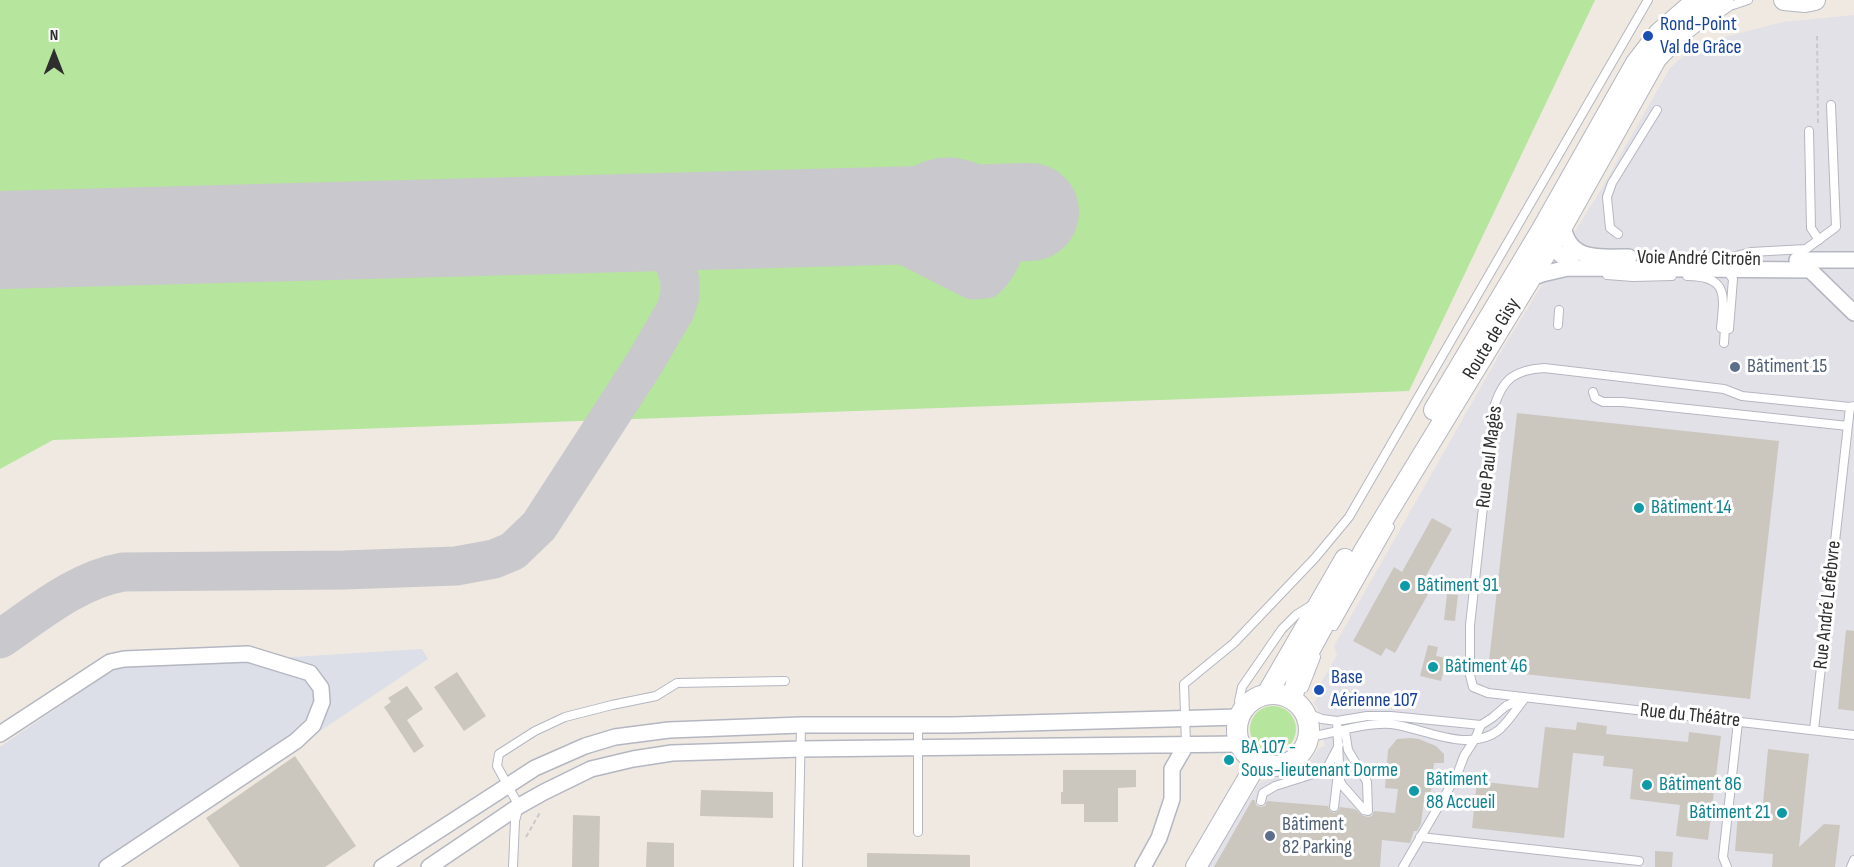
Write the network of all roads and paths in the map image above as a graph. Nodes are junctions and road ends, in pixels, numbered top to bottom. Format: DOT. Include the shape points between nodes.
graph roads {
  1 [pos="1648,0"];
  2 [pos="1697,0"];
  3 [pos="1722,0"];
  4 [pos="1748,0"];
  5 [pos="1784,0"];
  6 [pos="1815,0"];
  7 [pos="1832,105"];
  8 [pos="1657,110"];
  9 [pos="1809,131"];
  10 [pos="1556,234"];
  11 [pos="1618,234"];
  12 [pos="1819,240"];
  13 [pos="1854,260"];
  14 [pos="1722,262"];
  15 [pos="1576,267"];
  16 [pos="1535,277"];
  17 [pos="1559,310"];
  18 [pos="1853,311"];
  19 [pos="1558,325"];
  20 [pos="1725,328"];
  21 [pos="1724,344"];
  22 [pos="1593,392"];
  23 [pos="1852,406"];
  24 [pos="1848,426"];
  25 [pos="1320,603"];
  26 [pos="1330,633"];
  27 [pos="1320,650"];
  28 [pos="785,681"];
  29 [pos="1267,694"];
  30 [pos="1525,698"];
  31 [pos="1298,705"];
  32 [pos="1241,714"];
  33 [pos="1184,719"];
  34 [pos="1337,721"];
  35 [pos="1738,722"];
  36 [pos="918,724"];
  37 [pos="801,725"];
  38 [pos="1480,725"];
  39 [pos="1814,730"];
  40 [pos="1342,731"];
  41 [pos="0,734"];
  42 [pos="1854,735"];
  43 [pos="1309,737"];
  44 [pos="1475,739"];
  45 [pos="1239,744"];
  46 [pos="1186,745"];
  47 [pos="1339,745"];
  48 [pos="918,748"];
  49 [pos="801,749"];
  50 [pos="1257,764"];
  51 [pos="1338,777"];
  52 [pos="508,785"];
  53 [pos="1261,801"];
  54 [pos="519,806"];
  55 [pos="1334,807"];
  56 [pos="542,810"];
  57 [pos="918,832"];
  58 [pos="1420,837"];
  59 [pos="514,841"];
  60 [pos="1854,860"];
  61 [pos="1639,861"];
  62 [pos="107,867"];
  63 [pos="382,867"];
  64 [pos="429,867"];
  65 [pos="513,867"];
  66 [pos="798,867"];
  67 [pos="1143,867"];
  68 [pos="1196,867"];
  69 [pos="1403,867"];
  70 [pos="1727,867"];
  71 [pos="1851,867"];
  1 -- 33 [label="lane" via="1349,517 1234,643 1184,684"];
  2 -- 10 [label="street, Route de Gisy" via="1659,33 1636,63"];
  3 -- 10 [label="street, Route de Gisy" via="1680,33 1656,59"];
  4 -- 10 [label="lane" via="1730,6 1676,48"];
  5 -- 6 [label="street"];
  7 -- 12 [label="lane" via="1836,227"];
  8 -- 11 [label="lane" via="1607,197 1610,228"];
  9 -- 12 [label="lane" via="1811,228"];
  10 -- 14 [label="street, Voie André Citroën" via="1577,252 1592,257"];
  10 -- 15 [label="street"];
  10 -- 16 [label="street, Route de Gisy"];
  10 -- 25 [label="street, Route de Gisy"];
  12 -- 14 [label="lane" via="1806,249 1751,252"];
  13 -- 14 [label="street, Voie André Citroën"];
  14 -- 15 [label="street"];
  14 -- 18 [label="street" via="1810,270"];
  14 -- 20 [label="lane" via="1734,287"];
  15 -- 16 [label="street"];
  15 -- 20 [label="lane" via="1607,275 1710,279 1724,296"];
  16 -- 26 [label="lane"];
  16 -- 31 [label="street, Route de Gisy" via="1364,551 1300,668"];
  17 -- 19 [label="lane"];
  20 -- 21 [label="lane"];
  22 -- 24 [label="lane" via="1603,402"];
  23 -- 24 [label="lane, Rue André Lefebvre"];
  23 -- 30 [label="lane, Rue Paul Magès" via="1742,396 1724,389 1544,368 1526,370 1505,382 1494,407 1470,626 1470,675 1473,687"];
  24 -- 39 [label="lane, Rue André Lefebvre"];
  25 -- 29 [label="street, Route de Gisy"];
  25 -- 32 [label="lane" via="1306,607 1282,629 1242,687"];
  27 -- 31 [label="lane"];
  28 -- 52 [label="lane" via="677,683 656,696 565,717 500,754 497,766"];
  29 -- 31 [label="street"];
  29 -- 32 [label="street" via="1255,699"];
  30 -- 35 [label="lane, Rue du Théâtre"];
  30 -- 38 [label="lane"];
  30 -- 44 [label="lane" via="1501,728"];
  31 -- 34 [label="lane" via="1322,719"];
  31 -- 43 [label="street" via="1309,722"];
  32 -- 33 [label="street"];
  32 -- 45 [label="street"];
  33 -- 36 [label="street"];
  33 -- 46 [label="lane"];
  34 -- 38 [label="lane" via="1391,716"];
  34 -- 40 [label="lane"];
  35 -- 39 [label="lane, Rue du Théâtre"];
  35 -- 70 [label="lane" via="1723,857"];
  36 -- 37 [label="street"];
  36 -- 48 [label="lane"];
  37 -- 49 [label="lane"];
  37 -- 52 [label="street" via="669,730 615,737 558,757"];
  38 -- 44 [label="lane"];
  39 -- 42 [label="lane, Rue du Théâtre"];
  40 -- 43 [label="lane"];
  40 -- 44 [label="lane" via="1392,724 1440,738"];
  40 -- 47 [label="lane"];
  40 -- 51 [label="lane" via="1367,782 1366,810"];
  41 -- 62 [label="street" via="110,662 124,659 248,654 310,674 321,688 322,702 313,725 296,741"];
  43 -- 50 [label="street" via="1300,755 1290,762 1279,766"];
  44 -- 58 [label="lane"];
  45 -- 46 [label="street"];
  45 -- 50 [label="street"];
  46 -- 48 [label="street"];
  46 -- 67 [label="street" via="1172,770 1173,799"];
  47 -- 51 [label="lane"];
  47 -- 53 [label="lane" via="1326,770 1275,786 1263,793"];
  48 -- 49 [label="street"];
  48 -- 57 [label="lane"];
  49 -- 54 [label="street" via="672,753 633,759 591,769"];
  49 -- 66 [label="lane"];
  50 -- 68 [label="street"];
  51 -- 55 [label="lane"];
  52 -- 54 [label="lane"];
  52 -- 63 [label="street"];
  54 -- 59 [label="lane"];
  54 -- 64 [label="street"];
  56 -- 59 [label="path" via="524,840"];
  58 -- 61 [label="lane"];
  58 -- 69 [label="lane"];
  59 -- 65 [label="lane"];
  60 -- 71 [label="lane"];
}
